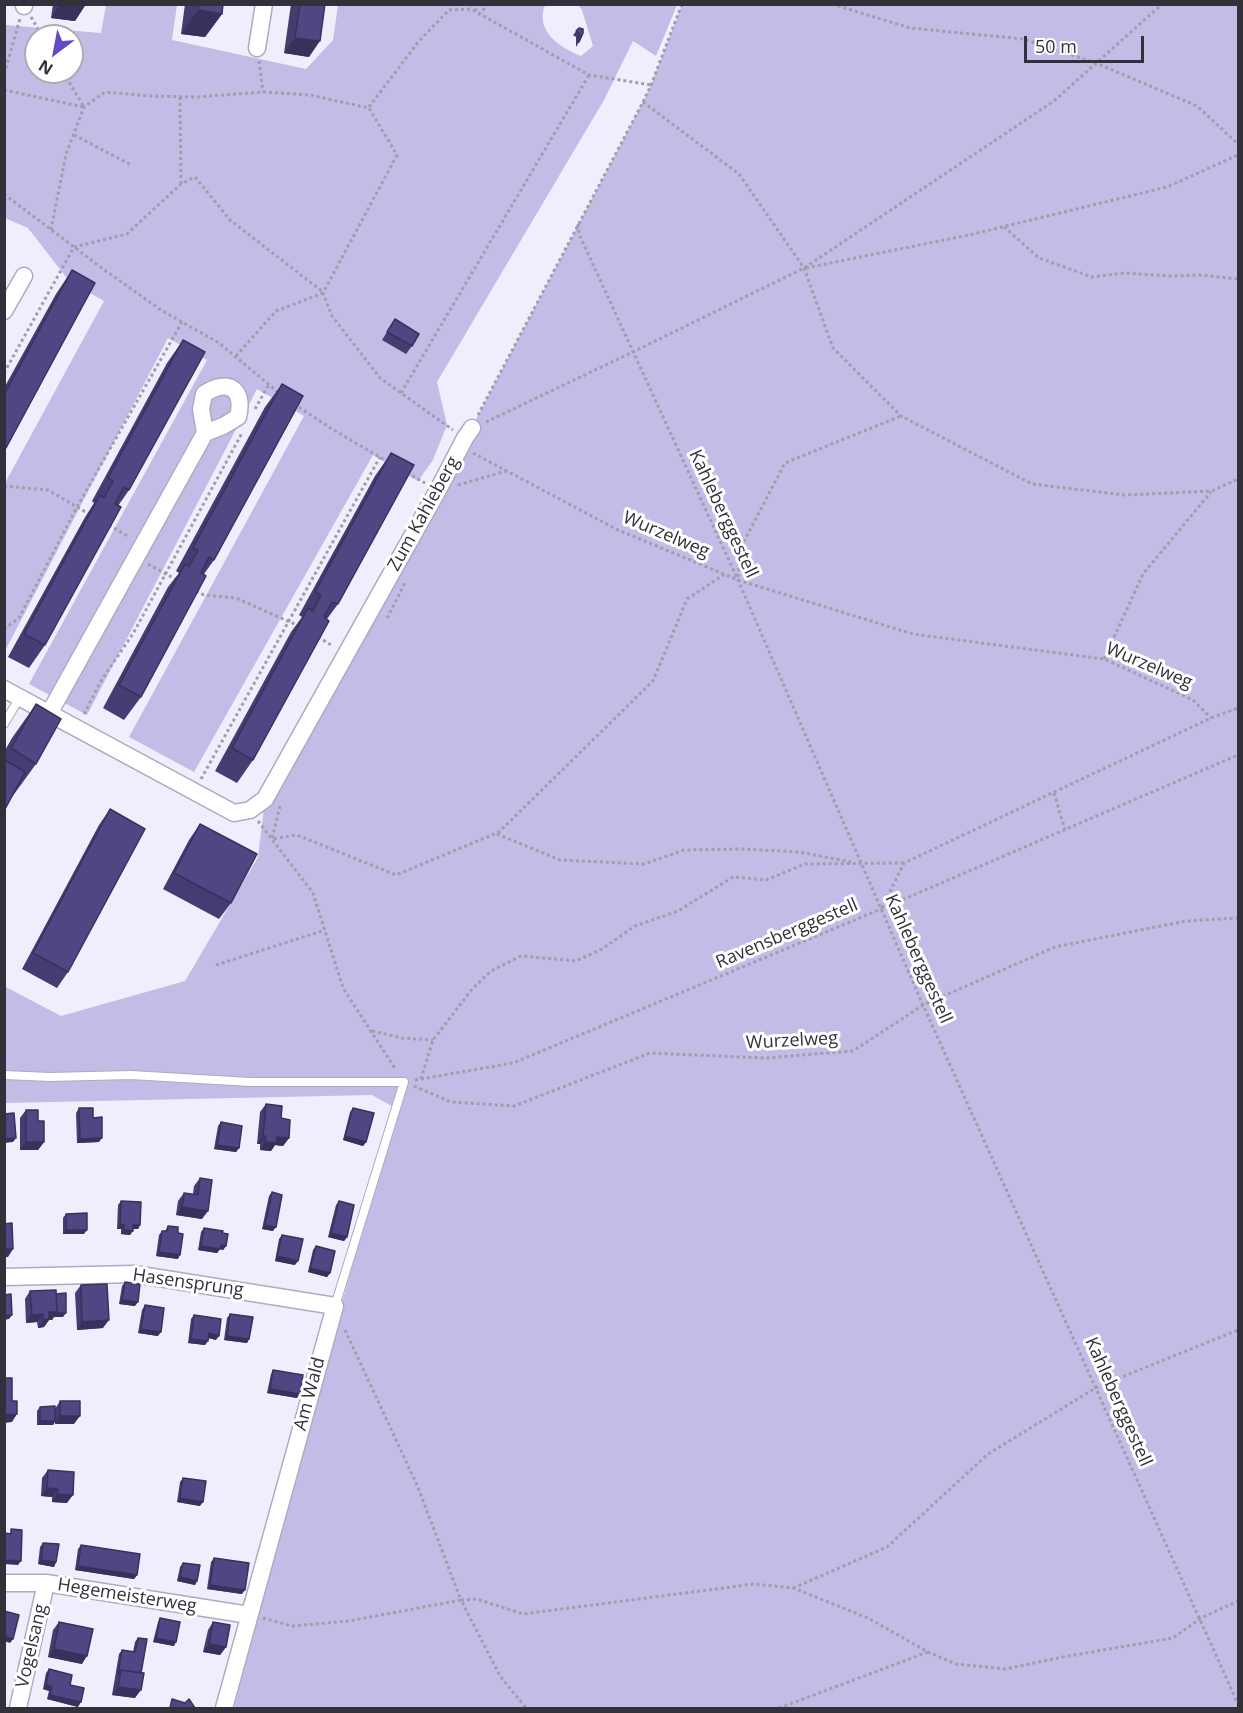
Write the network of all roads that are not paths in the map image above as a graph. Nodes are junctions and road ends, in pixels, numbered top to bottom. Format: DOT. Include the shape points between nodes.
graph roads {
  1 [pos="264,4"];
  2 [pos="257,48"];
  3 [pos="24,276"];
  4 [pos="4,311"];
  5 [pos="205,433"];
  6 [pos="466,437"];
  7 [pos="12,693"];
  8 [pos="50,712"];
  9 [pos="4,724"];
  10 [pos="4,1075"];
  11 [pos="4,1277"];
  12 [pos="335,1306"];
  13 [pos="4,1583"];
  14 [pos="46,1583"];
  15 [pos="249,1615"];
  16 [pos="18,1708"];
  17 [pos="224,1708"];
  1 -- 2 [label="street"];
  3 -- 4 [label="street"];
  5 -- 8 [label="street"];
  6 -- 8 [label="street, Zum Kahleberg" via="265,799 250,810 234,813"];
  7 -- 8 [label="street"];
  7 -- 9 [label="lane"];
  10 -- 12 [label="lane, Am Wald" via="404,1082"];
  11 -- 12 [label="street, Hasensprung" via="134,1274"];
  12 -- 15 [label="street, Am Wald"];
  13 -- 14 [label="street, Hegemeisterweg"];
  14 -- 15 [label="street, Hegemeisterweg"];
  14 -- 16 [label="street, Vogelsang"];
  15 -- 17 [label="street, Am Wald"];
}
